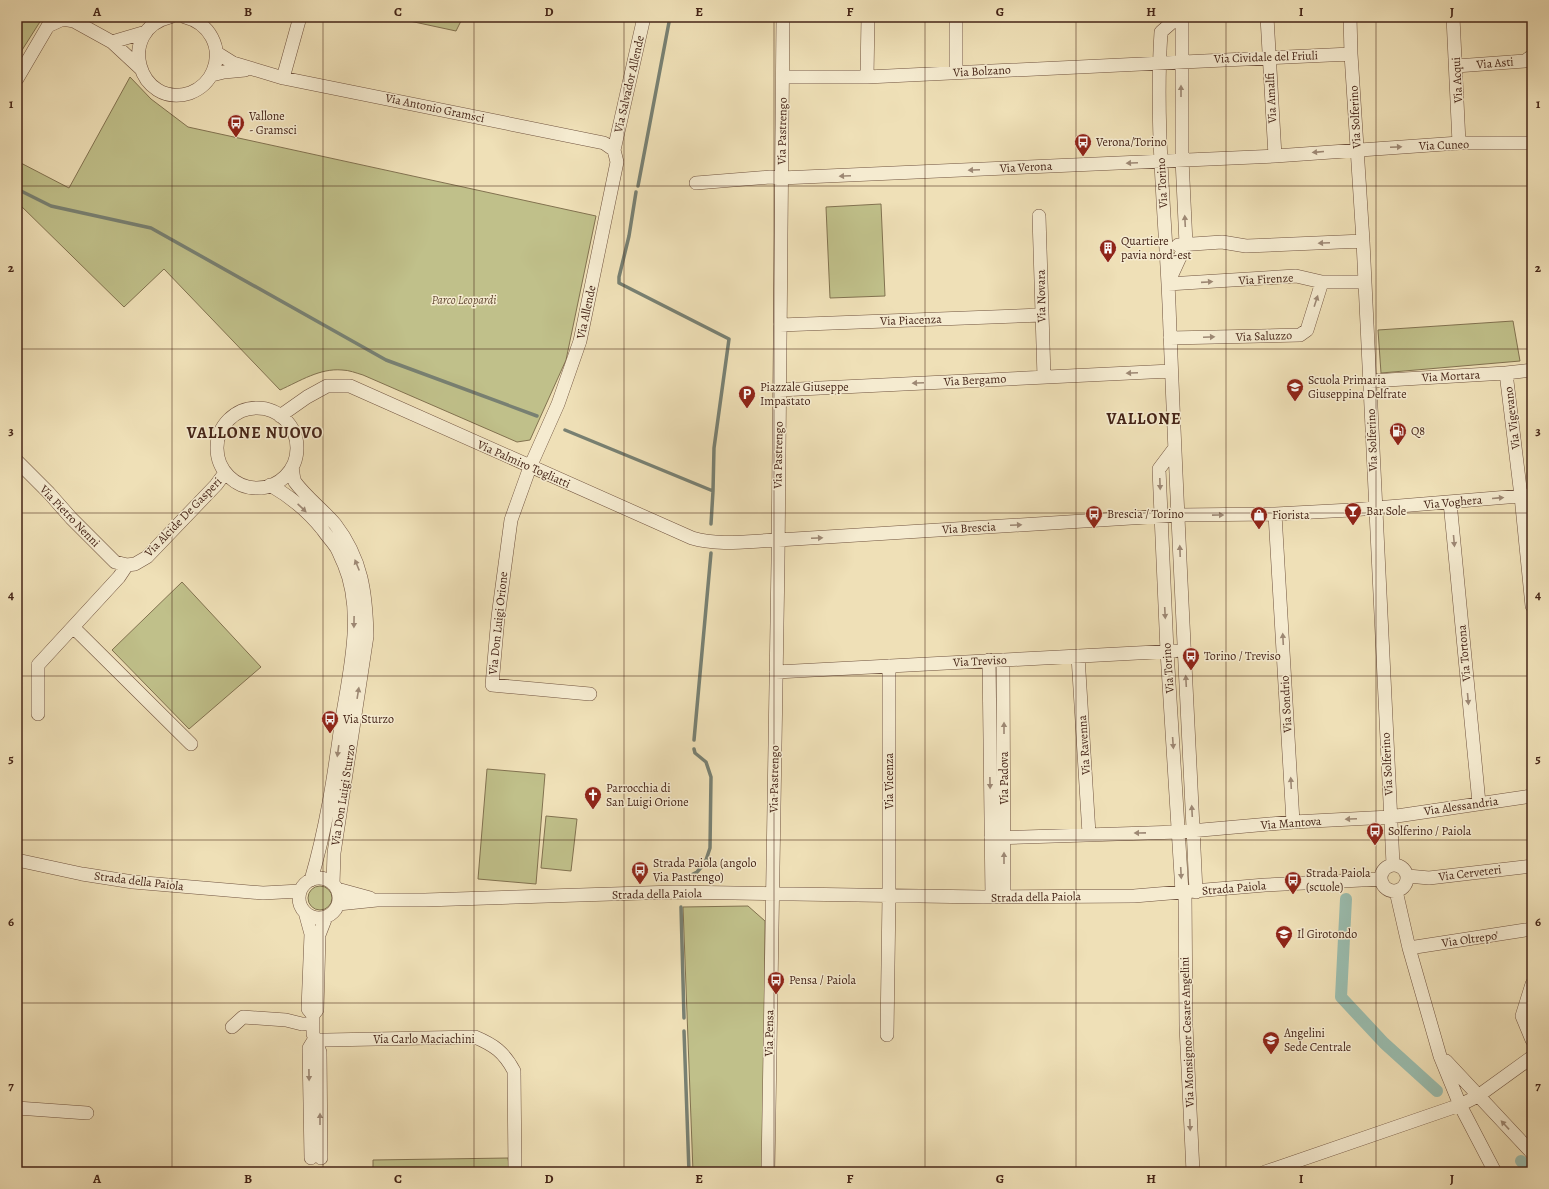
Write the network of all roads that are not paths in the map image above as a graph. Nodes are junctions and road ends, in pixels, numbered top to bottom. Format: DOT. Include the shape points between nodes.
graph roads {
  1 [pos="170,17"];
  2 [pos="300,17"];
  3 [pos="644,17"];
  4 [pos="783,17"];
  5 [pos="868,17"];
  6 [pos="956,17"];
  7 [pos="1178,17"];
  8 [pos="1182,17"];
  9 [pos="1267,17"];
  10 [pos="1350,17"];
  11 [pos="1453,17"];
  12 [pos="63,18"];
  13 [pos="190,18"];
  14 [pos="146,32"];
  15 [pos="112,42"];
  16 [pos="217,53"];
  17 [pos="1351,54"];
  18 [pos="1532,56"];
  19 [pos="1269,57"];
  20 [pos="1182,61"];
  21 [pos="1159,62"];
  22 [pos="1456,66"];
  23 [pos="140,68"];
  24 [pos="255,69"];
  25 [pos="956,72"];
  26 [pos="212,75"];
  27 [pos="783,77"];
  28 [pos="867,77"];
  29 [pos="284,78"];
  30 [pos="17,79"];
  31 [pos="1459,143"];
  32 [pos="1532,143"];
  33 [pos="1357,149"];
  34 [pos="614,150"];
  35 [pos="1275,156"];
  36 [pos="1182,159"];
  37 [pos="1161,161"];
  38 [pos="781,178"];
  39 [pos="696,183"];
  40 [pos="1039,216"];
  41 [pos="1363,241"];
  42 [pos="1186,244"];
  43 [pos="1166,245"];
  44 [pos="1322,282"];
  45 [pos="1364,282"];
  46 [pos="1168,284"];
  47 [pos="1042,315"];
  48 [pos="780,325"];
  49 [pos="1170,338"];
  50 [pos="1532,370"];
  51 [pos="1171,371"];
  52 [pos="1506,373"];
  53 [pos="1044,377"];
  54 [pos="1370,381"];
  55 [pos="779,390"];
  56 [pos="280,416"];
  57 [pos="1174,449"];
  58 [pos="17,461"];
  59 [pos="292,467"];
  60 [pos="530,467"];
  61 [pos="225,472"];
  62 [pos="270,485"];
  63 [pos="1527,496"];
  64 [pos="1450,502"];
  65 [pos="1375,509"];
  66 [pos="1275,514"];
  67 [pos="1179,515"];
  68 [pos="1161,516"];
  69 [pos="778,540"];
  70 [pos="127,565"];
  71 [pos="1530,572"];
  72 [pos="1532,606"];
  73 [pos="73,627"];
  74 [pos="1184,650"];
  75 [pos="1167,651"];
  76 [pos="1078,656"];
  77 [pos="989,660"];
  78 [pos="1003,660"];
  79 [pos="889,666"];
  80 [pos="776,672"];
  81 [pos="590,694"];
  82 [pos="38,714"];
  83 [pos="191,744"];
  84 [pos="1532,796"];
  85 [pos="1479,803"];
  86 [pos="1390,817"];
  87 [pos="1293,822"];
  88 [pos="1193,830"];
  89 [pos="1179,832"];
  90 [pos="1090,834"];
  91 [pos="1004,837"];
  92 [pos="991,838"];
  93 [pos="17,860"];
  94 [pos="1393,864"];
  95 [pos="1532,866"];
  96 [pos="1408,876"];
  97 [pos="1381,879"];
  98 [pos="311,880"];
  99 [pos="335,886"];
  100 [pos="300,890"];
  101 [pos="1396,891"];
  102 [pos="1188,892"];
  103 [pos="263,893"];
  104 [pos="772,894"];
  105 [pos="889,896"];
  106 [pos="998,897"];
  107 [pos="377,900"];
  108 [pos="338,904"];
  109 [pos="303,909"];
  110 [pos="326,916"];
  111 [pos="1532,929"];
  112 [pos="1409,948"];
  113 [pos="1532,984"];
  114 [pos="313,1019"];
  115 [pos="232,1027"];
  116 [pos="887,1035"];
  117 [pos="315,1038"];
  118 [pos="1532,1040"];
  119 [pos="1440,1056"];
  120 [pos="1532,1058"];
  121 [pos="1478,1096"];
  122 [pos="1460,1105"];
  123 [pos="17,1108"];
  124 [pos="87,1113"];
  125 [pos="1532,1153"];
  126 [pos="316,1158"];
  127 [pos="515,1172"];
  128 [pos="768,1172"];
  129 [pos="1193,1172"];
  130 [pos="1265,1172"];
  131 [pos="1495,1172"];
  1 -- 14 [label="street" via="156,23"];
  2 -- 29 [label="street"];
  3 -- 34 [label="street, Via Salvador Allende"];
  4 -- 27 [label="street, Via Pastrengo"];
  5 -- 28 [label="street"];
  6 -- 25 [label="street"];
  7 -- 21 [label="street, Via Torino" via="1161,32"];
  8 -- 20 [label="street, Via Torino"];
  9 -- 19 [label="street, Via Amalfi"];
  10 -- 17 [label="street, Via Solferino"];
  11 -- 22 [label="street, Via Acqui"];
  12 -- 15 [label="street" via="74,21"];
  12 -- 30 [label="street" via="48,26"];
  13 -- 16 [label="street" via="210,32"];
  14 -- 15 [label="street"];
  14 -- 23 [label="street" via="139,49"];
  15 -- 23 [label="street"];
  16 -- 24 [label="street, Via Antonio Gramsci" via="233,63"];
  16 -- 26 [label="street"];
  17 -- 19 [label="street, Via Cividale del Friuli"];
  17 -- 33 [label="street, Via Solferino"];
  18 -- 22 [label="street, Via Asti" via="1524,61"];
  19 -- 20 [label="street, Via Cividale del Friuli"];
  19 -- 35 [label="street, Via Amalfi"];
  20 -- 21 [label="street, Via Bolzano"];
  36 -- 20 [label="street, Via Torino, one-way"];
  21 -- 25 [label="street, Via Bolzano"];
  21 -- 37 [label="street, Via Torino"];
  22 -- 31 [label="street, Via Acqui"];
  23 -- 26 [label="street" via="149,83 168,94 176,95 193,92"];
  24 -- 26 [label="street, Via Antonio Gramsci"];
  24 -- 29 [label="street, Via Antonio Gramsci"];
  25 -- 28 [label="street, Via Bolzano"];
  27 -- 28 [label="street, Via Bolzano"];
  27 -- 38 [label="street, Via Pastrengo"];
  29 -- 34 [label="street, Via Antonio Gramsci" via="604,143"];
  31 -- 32 [label="street, Via Cuneo"];
  33 -- 31 [label="street, Via Cuneo, one-way"];
  33 -- 35 [label="street, Via Verona, one-way"];
  33 -- 41 [label="street, Via Solferino"];
  34 -- 60 [label="street, Via Allende" via="617,162 580,340 558,404"];
  35 -- 36 [label="street, Via Verona"];
  36 -- 37 [label="street, Via Verona"];
  42 -- 36 [label="street, Via Torino, one-way"];
  37 -- 38 [label="street, Via Verona, one-way"];
  37 -- 43 [label="street, Via Torino"];
  38 -- 39 [label="street, Via Verona"];
  38 -- 48 [label="street, Via Pastrengo"];
  40 -- 47 [label="street, Via Novara"];
  41 -- 42 [label="street, one-way" via="1246,246 1222,242"];
  41 -- 45 [label="street, Via Solferino"];
  42 -- 43 [label="street"];
  42 -- 46 [label="street, Via Torino"];
  43 -- 46 [label="street, Via Torino"];
  44 -- 45 [label="street, Via Firenze"];
  46 -- 44 [label="street, Via Firenze, one-way" via="1296,276"];
  49 -- 44 [label="street, Via Saluzzo, one-way" via="1300,335 1307,330"];
  45 -- 54 [label="street, Via Solferino"];
  46 -- 49 [label="street, Via Torino"];
  47 -- 48 [label="street, Via Piacenza"];
  47 -- 53 [label="street, Via Novara"];
  48 -- 55 [label="street, Via Pastrengo"];
  49 -- 51 [label="street, Via Torino"];
  50 -- 52 [label="street, Via Mortara"];
  51 -- 53 [label="street, Via Bergamo, one-way"];
  51 -- 57 [label="street, Via Torino"];
  52 -- 54 [label="street, Via Mortara"];
  52 -- 63 [label="street, Via Vigevano"];
  53 -- 55 [label="street, Via Bergamo, one-way"];
  54 -- 65 [label="street, Via Solferino"];
  55 -- 69 [label="street, Via Pastrengo"];
  56 -- 59 [label="street" via="290,426 295,440 296,454"];
  56 -- 60 [label="street, Via Palmiro Togliatti" via="327,386 350,386"];
  56 -- 61 [label="street" via="267,410 253,409 240,412 228,420 220,432 217,446 219,460"];
  57 -- 67 [label="street, Via Torino"];
  57 -- 68 [label="street, Via Torino, one-way" via="1159,469"];
  58 -- 70 [label="street, Via Pietro Nenni" via="115,562"];
  59 -- 62 [label="street" via="283,478"];
  99 -- 59 [label="street, Via Don Luigi Sturzo, one-way" via="334,853 367,636 366,609 362,578 350,549 335,525 295,481"];
  60 -- 69 [label="street, Via Palmiro Togliatti" via="692,538 715,542"];
  60 -- 81 [label="street, Via Don Luigi Orione" via="511,520 492,685"];
  61 -- 62 [label="street" via="246,486 258,488"];
  61 -- 70 [label="street, Via Alcide De Gasperi" via="216,485 147,557 135,564"];
  62 -- 98 [label="street, Via Don Luigi Sturzo, one-way" via="303,508 337,548 353,592 354,634 334,774 320,850"];
  64 -- 63 [label="street, Via Voghera, one-way"];
  63 -- 71 [label="street, Via Vigevano"];
  64 -- 65 [label="street, Via Voghera"];
  64 -- 85 [label="street, Via Tortona, one-way"];
  65 -- 66 [label="street, Via Voghera"];
  65 -- 86 [label="street, Via Solferino"];
  67 -- 66 [label="street, Via Brescia, one-way"];
  87 -- 66 [label="street, Via Sondrio, one-way"];
  67 -- 68 [label="street, Via Brescia"];
  74 -- 67 [label="street, Via Torino, one-way"];
  69 -- 68 [label="street, Via Brescia, one-way"];
  68 -- 75 [label="street, Via Torino, one-way"];
  69 -- 80 [label="street, Via Pastrengo"];
  70 -- 73 [label="street"];
  71 -- 72 [label="street, Via Vigevano"];
  73 -- 82 [label="street" via="38,665"];
  73 -- 83 [label="street"];
  74 -- 75 [label="street, Via Treviso"];
  88 -- 74 [label="street, Via Torino, one-way"];
  75 -- 76 [label="street, Via Treviso"];
  75 -- 89 [label="street, Via Torino, one-way"];
  76 -- 78 [label="street, Via Treviso"];
  76 -- 90 [label="street, Via Ravenna"];
  77 -- 78 [label="street, Via Treviso"];
  77 -- 79 [label="street, Via Treviso"];
  77 -- 92 [label="street, Via Padova, one-way"];
  91 -- 78 [label="street, Via Padova, one-way"];
  79 -- 80 [label="street, Via Treviso"];
  79 -- 105 [label="street, Via Vicenza"];
  80 -- 104 [label="street, Via Pastrengo"];
  84 -- 85 [label="street, Via Alessandria"];
  85 -- 86 [label="street, Via Alessandria"];
  86 -- 87 [label="street, Via Mantova, one-way"];
  86 -- 94 [label="street, Via Solferino"];
  87 -- 88 [label="street, Via Mantova"];
  88 -- 89 [label="street, Via Mantova"];
  88 -- 102 [label="street, Via Torino"];
  89 -- 90 [label="street, one-way"];
  89 -- 102 [label="street, Via Torino, one-way"];
  90 -- 91 [label="street"];
  91 -- 92 [label="street"];
  106 -- 91 [label="street, Via Padova, one-way"];
  92 -- 106 [label="street, Via Padova"];
  93 -- 103 [label="street, Strada della Paiola" via="133,882"];
  94 -- 96 [label="street" via="1403,867"];
  94 -- 97 [label="street" via="1384,869"];
  95 -- 96 [label="street, Via Cerveteri" via="1429,878"];
  96 -- 101 [label="street" via="1405,886"];
  97 -- 101 [label="street" via="1386,889"];
  97 -- 102 [label="street, Strada Paiola"];
  98 -- 99 [label="street" via="326,880"];
  98 -- 100 [label="street"];
  99 -- 107 [label="street, Strada della Paiola"];
  99 -- 108 [label="street" via="339,894"];
  100 -- 103 [label="street, Strada della Paiola"];
  100 -- 109 [label="street" via="299,898"];
  101 -- 112 [label="street"];
  102 -- 106 [label="street, Strada della Paiola" via="1134,896"];
  102 -- 129 [label="street, Via Monsignor Cesare Angelini, one-way" via="1185,960 1186,1041"];
  103 -- 109 [label="street, Strada della Paiola" via="282,898"];
  104 -- 105 [label="street, Strada della Paiola"];
  104 -- 107 [label="street, Strada della Paiola" via="675,892"];
  104 -- 128 [label="street, Via Pensa"];
  105 -- 106 [label="street, Strada della Paiola"];
  105 -- 116 [label="street"];
  107 -- 108 [label="street, Strada della Paiola"];
  108 -- 110 [label="street" via="335,910"];
  109 -- 110 [label="street" via="312,917"];
  109 -- 114 [label="street" via="311,934 308,1009"];
  110 -- 114 [label="street" via="319,935 317,1010"];
  111 -- 112 [label="street, Via Oltrepo'"];
  112 -- 119 [label="street"];
  113 -- 118 [label="street" via="1522,1016"];
  114 -- 115 [label="street" via="302,1024 286,1020 243,1017"];
  114 -- 117 [label="street" via="312,1034"];
  117 -- 126 [label="street" via="309,1048"];
  117 -- 127 [label="street, Via Carlo Maciachini" via="327,1040 475,1037 491,1044 508,1060 514,1071"];
  119 -- 121 [label="street"];
  119 -- 122 [label="street"];
  120 -- 121 [label="street"];
  121 -- 122 [label="street"];
  125 -- 121 [label="street, one-way"];
  122 -- 130 [label="street"];
  122 -- 131 [label="street"];
  123 -- 124 [label="street"];
}
